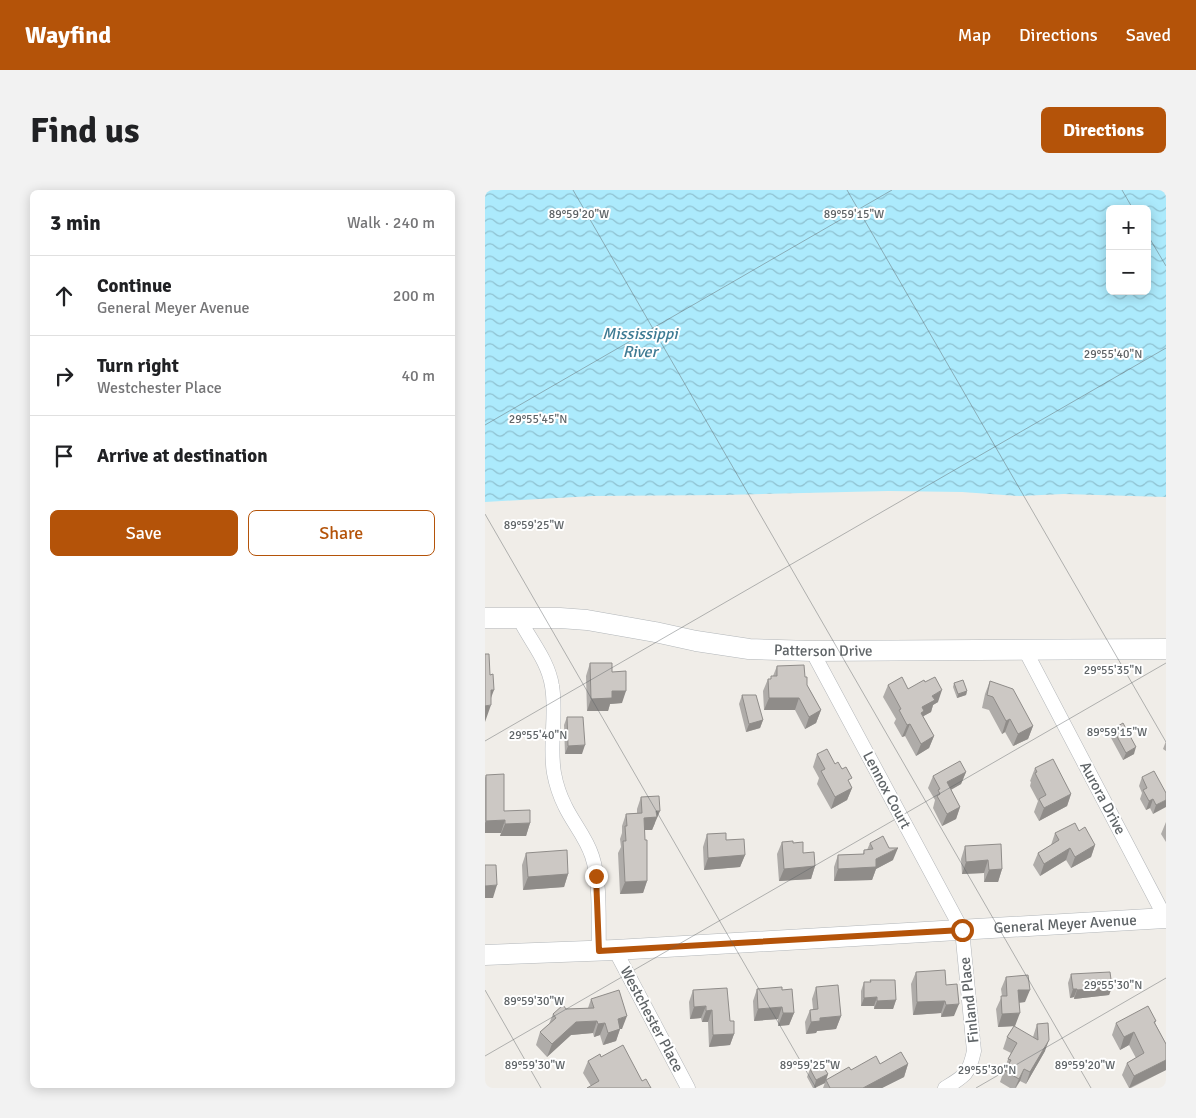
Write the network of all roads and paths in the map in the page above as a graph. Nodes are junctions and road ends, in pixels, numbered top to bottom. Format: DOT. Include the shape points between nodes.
graph roads {
  1 [pos="485,618"];
  2 [pos="519,618"];
  3 [pos="1166,649"];
  4 [pos="1025,650"];
  5 [pos="812,651"];
  6 [pos="1166,918"];
  7 [pos="962,930"];
  8 [pos="607,951"];
  9 [pos="485,955"];
  10 [pos="689,1088"];
  11 [pos="945,1088"];
  1 -- 2 [label="street, Patterson Drive"];
  2 -- 5 [label="street, Patterson Drive" via="587,620 749,649"];
  2 -- 8 [label="street, Westchester Place" via="548,669 552,686 554,772 565,806 587,842 592,857"];
  3 -- 4 [label="street, Patterson Drive"];
  4 -- 5 [label="street, Patterson Drive"];
  4 -- 6 [label="street, Aurora Drive"];
  5 -- 7 [label="street, Lennox Court"];
  6 -- 7 [label="street, General Meyer Avenue"];
  7 -- 8 [label="street, General Meyer Avenue"];
  7 -- 11 [label="street, Finland Place" via="974,1051 970,1068"];
  8 -- 9 [label="street, General Meyer Avenue"];
  8 -- 10 [label="street, Westchester Place"];
}
